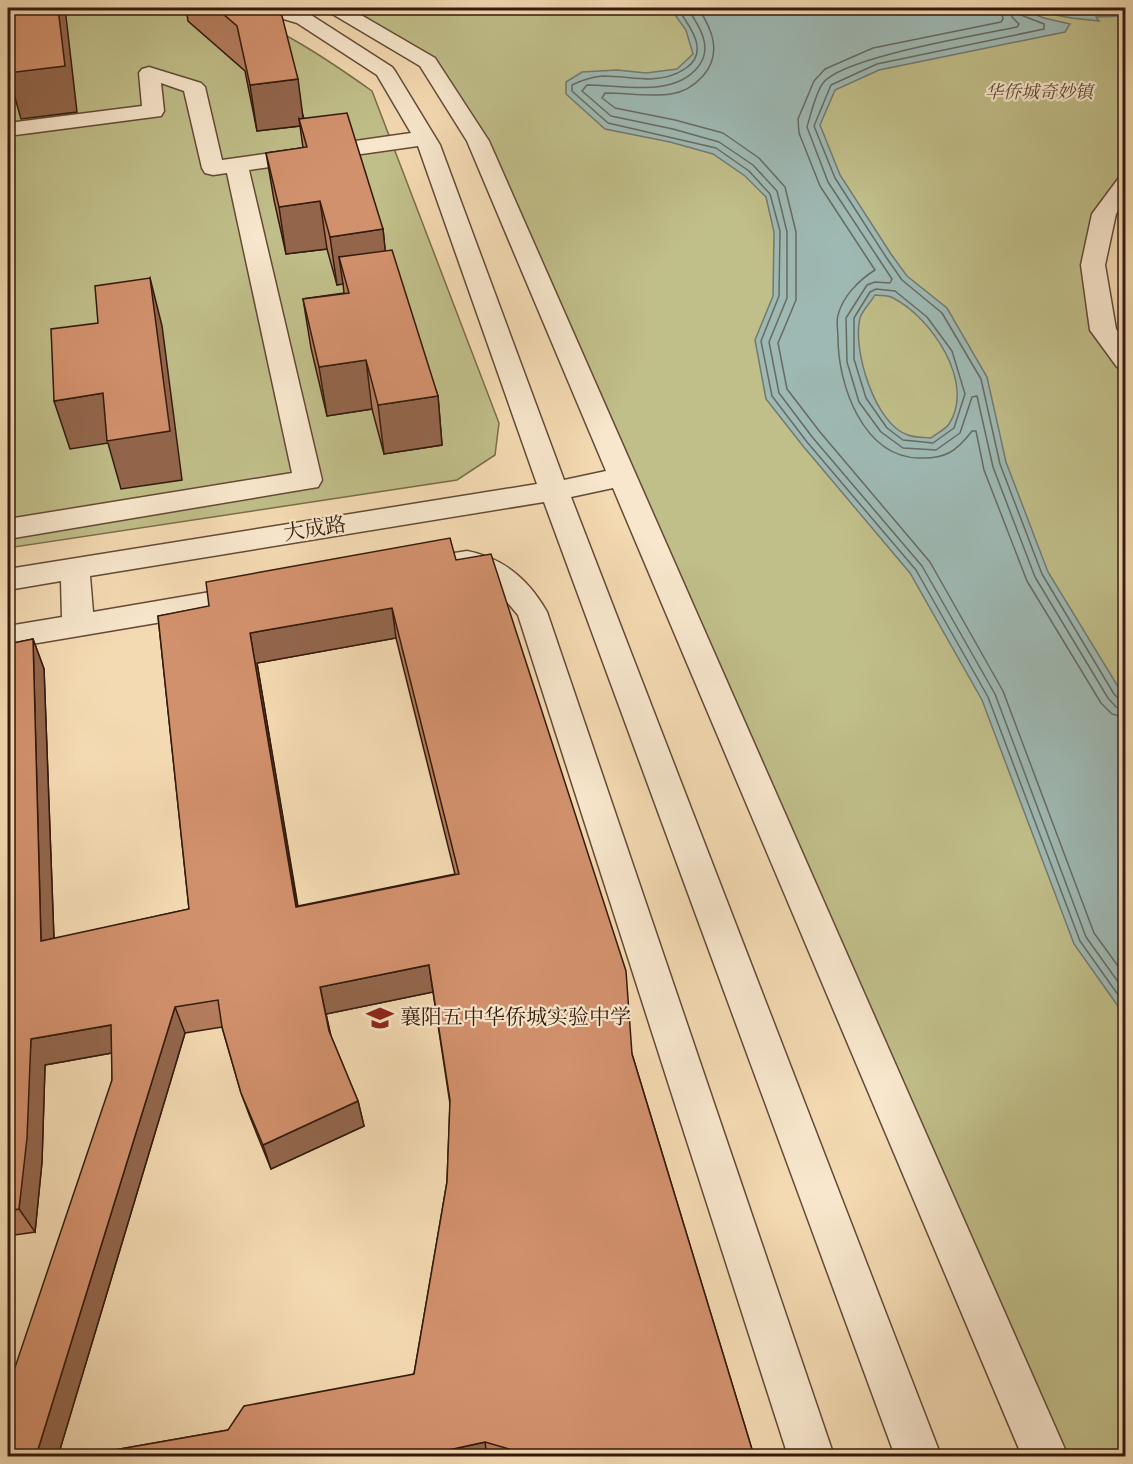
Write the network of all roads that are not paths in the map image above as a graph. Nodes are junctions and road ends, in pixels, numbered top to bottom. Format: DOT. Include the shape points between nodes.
graph roads {
  1 [pos="267,8"];
  2 [pos="336,8"];
  3 [pos="8,130"];
  4 [pos="425,138"];
  5 [pos="237,165"];
  6 [pos="1125,184"];
  7 [pos="1125,361"];
  8 [pos="623,477"];
  9 [pos="554,491"];
  10 [pos="8,529"];
  11 [pos="416,567"];
  12 [pos="75,569"];
  13 [pos="8,579"];
  14 [pos="288,589"];
  15 [pos="78,625"];
  16 [pos="8,637"];
  17 [pos="811,1456"];
  18 [pos="918,1456"];
  19 [pos="1046,1456"];
  1 -- 4 [label="street" via="304,19 385,71"];
  2 -- 8 [label="street" via="428,62 478,141"];
  3 -- 5 [label="street" via="153,111 149,73 194,87 213,168"];
  4 -- 5 [label="street"];
  4 -- 9 [label="street"];
  5 -- 10 [label="street" via="308,480"];
  6 -- 7 [label="street" via="1104,214 1093,265 1103,330"];
  8 -- 9 [label="street, 大成路"];
  8 -- 19 [label="street"];
  9 -- 12 [label="street, 大成路"];
  9 -- 18 [label="street"];
  11 -- 17 [label="street" via="465,561 497,571 532,612"];
  12 -- 13 [label="street, 大成路"];
  12 -- 15 [label="street"];
  14 -- 15 [label="street"];
  15 -- 16 [label="street"];
}
